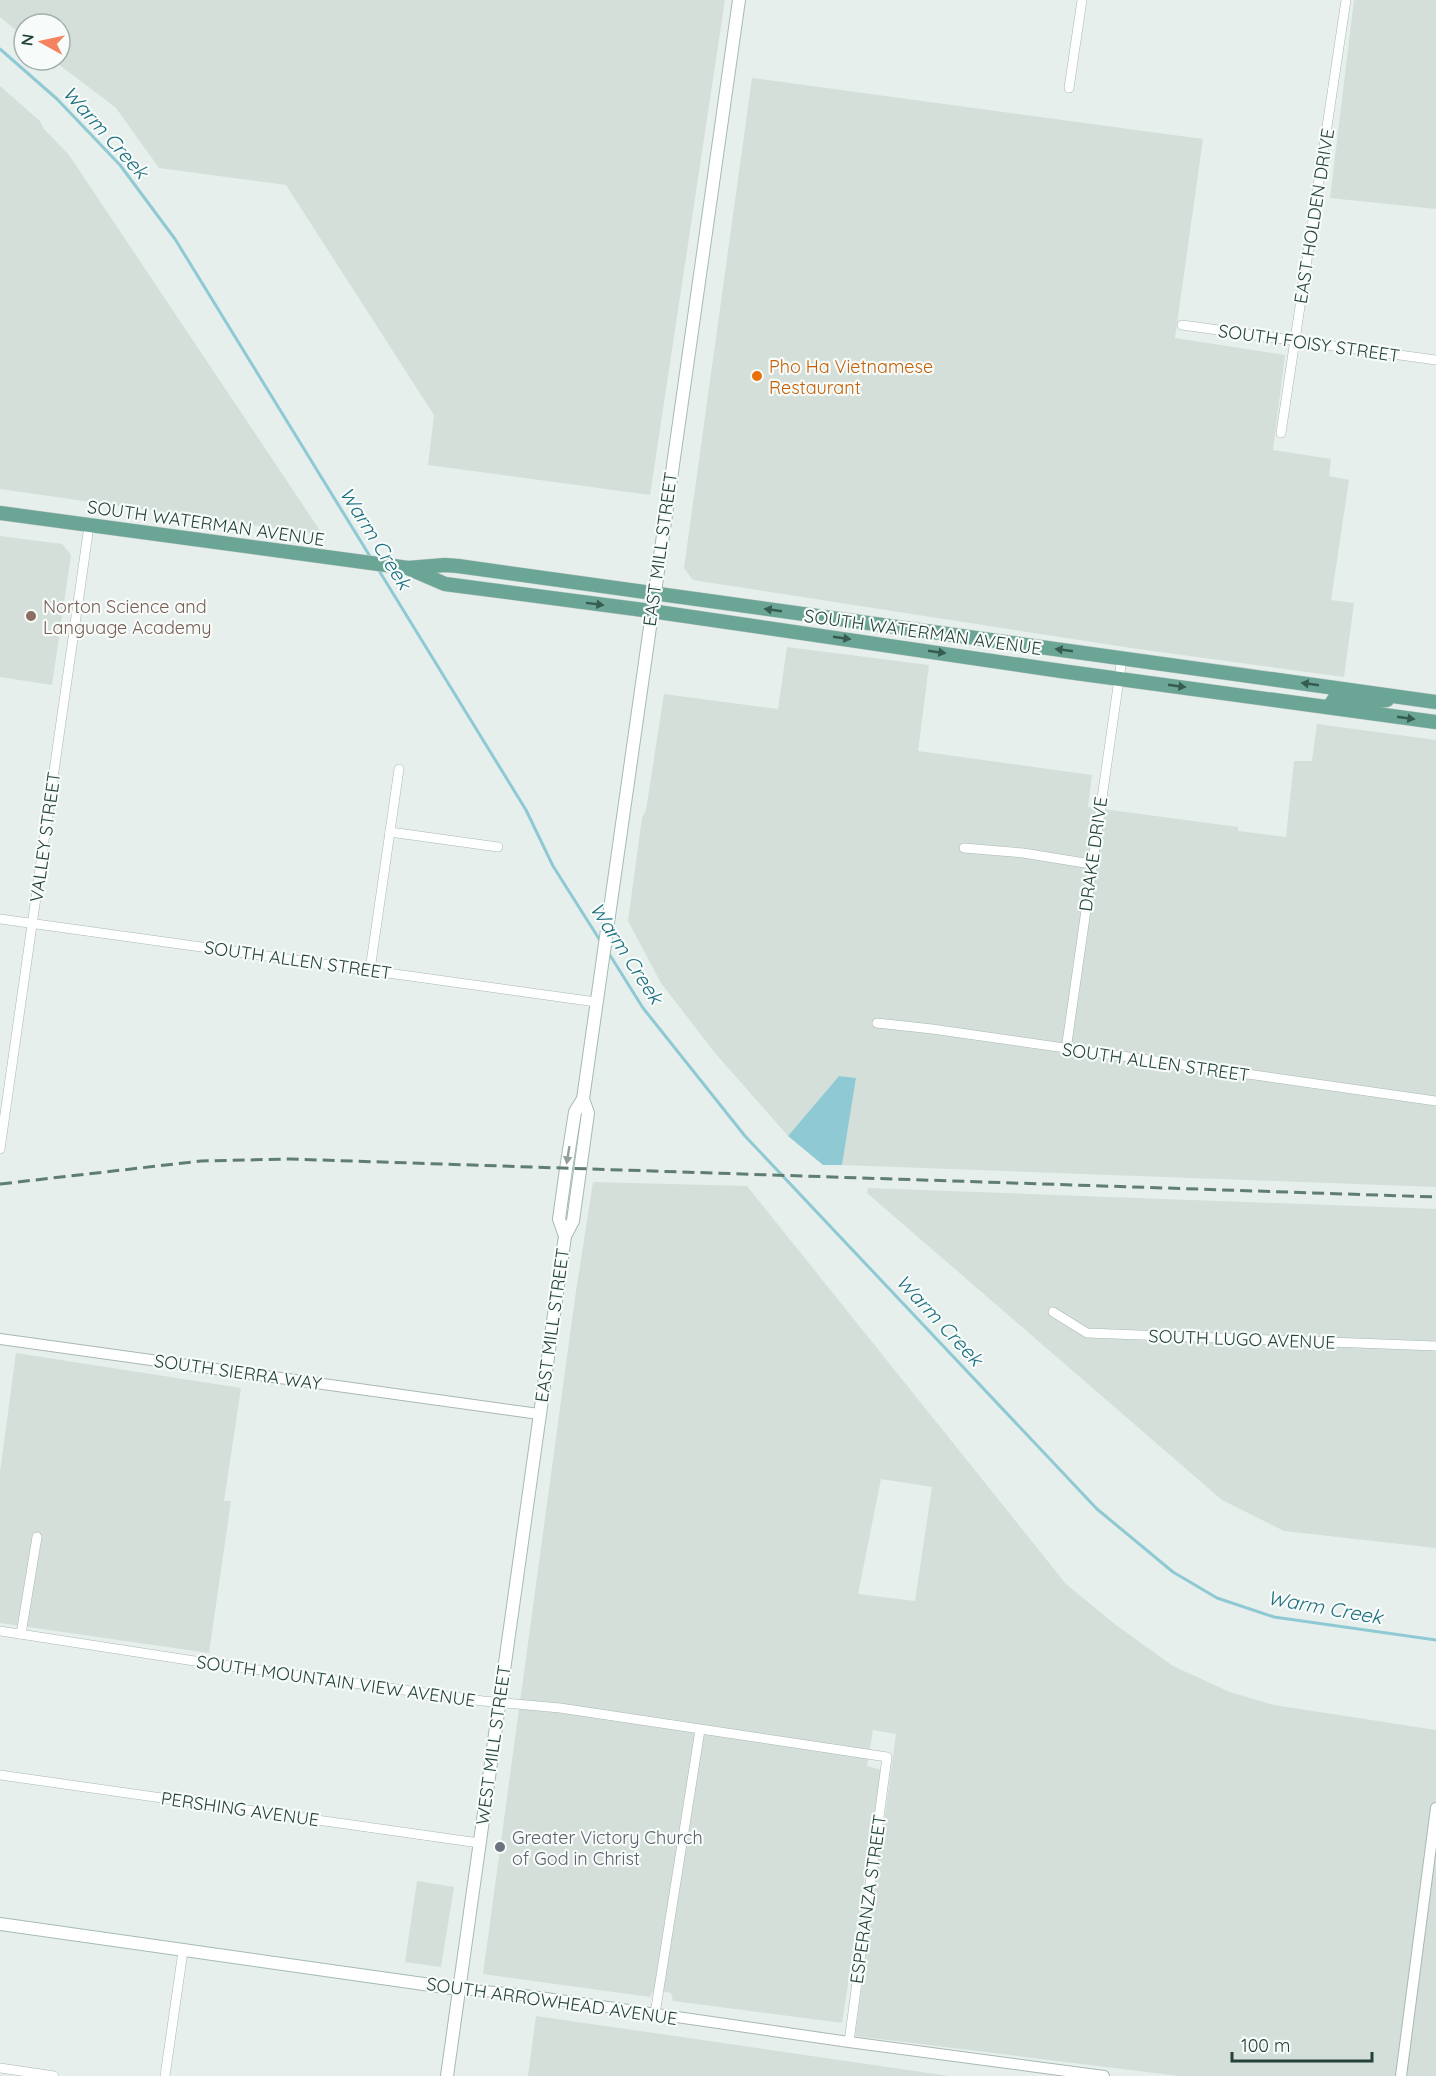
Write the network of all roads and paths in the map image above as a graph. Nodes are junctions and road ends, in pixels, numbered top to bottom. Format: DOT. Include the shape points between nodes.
graph roads {
  1 [pos="739,0"];
  2 [pos="1082,0"];
  3 [pos="1346,0"];
  4 [pos="1069,88"];
  5 [pos="1182,325"];
  6 [pos="1295,340"];
  7 [pos="1436,360"];
  8 [pos="1281,432"];
  9 [pos="0,513"];
  10 [pos="89,526"];
  11 [pos="408,568"];
  12 [pos="552,579"];
  13 [pos="445,584"];
  14 [pos="654,593"];
  15 [pos="651,611"];
  16 [pos="1122,658"];
  17 [pos="1119,678"];
  18 [pos="1410,698"];
  19 [pos="1436,702"];
  20 [pos="1329,707"];
  21 [pos="1436,722"];
  22 [pos="399,769"];
  23 [pos="390,832"];
  24 [pos="498,847"];
  25 [pos="964,848"];
  26 [pos="1091,864"];
  27 [pos="0,919"];
  28 [pos="32,924"];
  29 [pos="370,970"];
  30 [pos="596,1002"];
  31 [pos="877,1023"];
  32 [pos="1066,1050"];
  33 [pos="1436,1101"];
  34 [pos="0,1149"];
  35 [pos="1053,1312"];
  36 [pos="0,1339"];
  37 [pos="1436,1346"];
  38 [pos="539,1414"];
  39 [pos="37,1537"];
  40 [pos="0,1631"];
  41 [pos="21,1634"];
  42 [pos="500,1703"];
  43 [pos="700,1730"];
  44 [pos="887,1757"];
  45 [pos="0,1775"];
  46 [pos="1436,1808"];
  47 [pos="479,1843"];
  48 [pos="0,1924"];
  49 [pos="183,1951"];
  50 [pos="459,1989"];
  51 [pos="655,2014"];
  52 [pos="849,2042"];
  53 [pos="0,2068"];
  54 [pos="54,2076"];
  55 [pos="165,2076"];
  56 [pos="447,2076"];
  57 [pos="1104,2076"];
  58 [pos="1401,2076"];
  1 -- 14 [label="main road, EAST MILL STREET"];
  2 -- 4 [label="street"];
  3 -- 6 [label="street, EAST HOLDEN DRIVE"];
  5 -- 6 [label="street, SOUTH FOISY STREET"];
  6 -- 7 [label="street, SOUTH FOISY STREET"];
  6 -- 8 [label="street, EAST HOLDEN DRIVE"];
  9 -- 10 [label="main road, SOUTH WATERMAN AVENUE"];
  10 -- 11 [label="main road, SOUTH WATERMAN AVENUE"];
  10 -- 28 [label="street, VALLEY STREET"];
  11 -- 12 [label="main road, SOUTH WATERMAN AVENUE" via="445,565"];
  11 -- 13 [label="main road, SOUTH WATERMAN AVENUE"];
  12 -- 13 [label="main road" via="535,587 450,575"];
  12 -- 14 [label="main road, SOUTH WATERMAN AVENUE"];
  13 -- 15 [label="main road, SOUTH WATERMAN AVENUE, one-way"];
  14 -- 15 [label="main road, EAST MILL STREET"];
  16 -- 14 [label="main road, SOUTH WATERMAN AVENUE, one-way"];
  15 -- 17 [label="main road, SOUTH WATERMAN AVENUE, one-way"];
  15 -- 30 [label="main road, EAST MILL STREET"];
  16 -- 17 [label="street, DRAKE DRIVE"];
  18 -- 16 [label="main road, SOUTH WATERMAN AVENUE, one-way"];
  17 -- 20 [label="main road, SOUTH WATERMAN AVENUE, one-way"];
  17 -- 26 [label="street, DRAKE DRIVE"];
  18 -- 19 [label="main road, SOUTH WATERMAN AVENUE"];
  18 -- 20 [label="main road" via="1366,702 1335,698"];
  20 -- 21 [label="main road, SOUTH WATERMAN AVENUE, one-way"];
  22 -- 23 [label="street"];
  23 -- 24 [label="street"];
  23 -- 29 [label="street"];
  25 -- 26 [label="street"];
  26 -- 32 [label="street, DRAKE DRIVE"];
  27 -- 28 [label="street, SOUTH ALLEN STREET"];
  28 -- 29 [label="street, SOUTH ALLEN STREET"];
  28 -- 34 [label="street, VALLEY STREET"];
  29 -- 30 [label="street, SOUTH ALLEN STREET"];
  30 -- 38 [label="main road, EAST MILL STREET" via="583,1099 575,1112 559,1219 565,1236"];
  31 -- 32 [label="street, SOUTH ALLEN STREET"];
  32 -- 33 [label="street, SOUTH ALLEN STREET"];
  35 -- 37 [label="street, SOUTH LUGO AVENUE" via="1088,1333"];
  36 -- 38 [label="street, SOUTH SIERRA WAY"];
  38 -- 42 [label="main road, WEST MILL STREET"];
  39 -- 41 [label="street"];
  40 -- 41 [label="street, SOUTH MOUNTAIN VIEW AVENUE"];
  41 -- 42 [label="street, SOUTH MOUNTAIN VIEW AVENUE"];
  42 -- 43 [label="street, SOUTH MOUNTAIN VIEW AVENUE" via="560,1708"];
  42 -- 47 [label="main road, WEST MILL STREET"];
  43 -- 44 [label="street, SOUTH MOUNTAIN VIEW AVENUE"];
  43 -- 51 [label="street"];
  44 -- 52 [label="street, ESPERANZA STREET"];
  45 -- 47 [label="street, PERSHING AVENUE"];
  46 -- 58 [label="street"];
  47 -- 50 [label="main road, WEST MILL STREET"];
  48 -- 49 [label="main road, SOUTH ARROWHEAD AVENUE"];
  49 -- 50 [label="main road, SOUTH ARROWHEAD AVENUE"];
  49 -- 55 [label="street"];
  50 -- 51 [label="street, SOUTH ARROWHEAD AVENUE"];
  50 -- 56 [label="main road, WEST MILL STREET"];
  51 -- 52 [label="street, SOUTH ARROWHEAD AVENUE"];
  52 -- 57 [label="street, SOUTH ARROWHEAD AVENUE"];
  53 -- 54 [label="street"];
}
